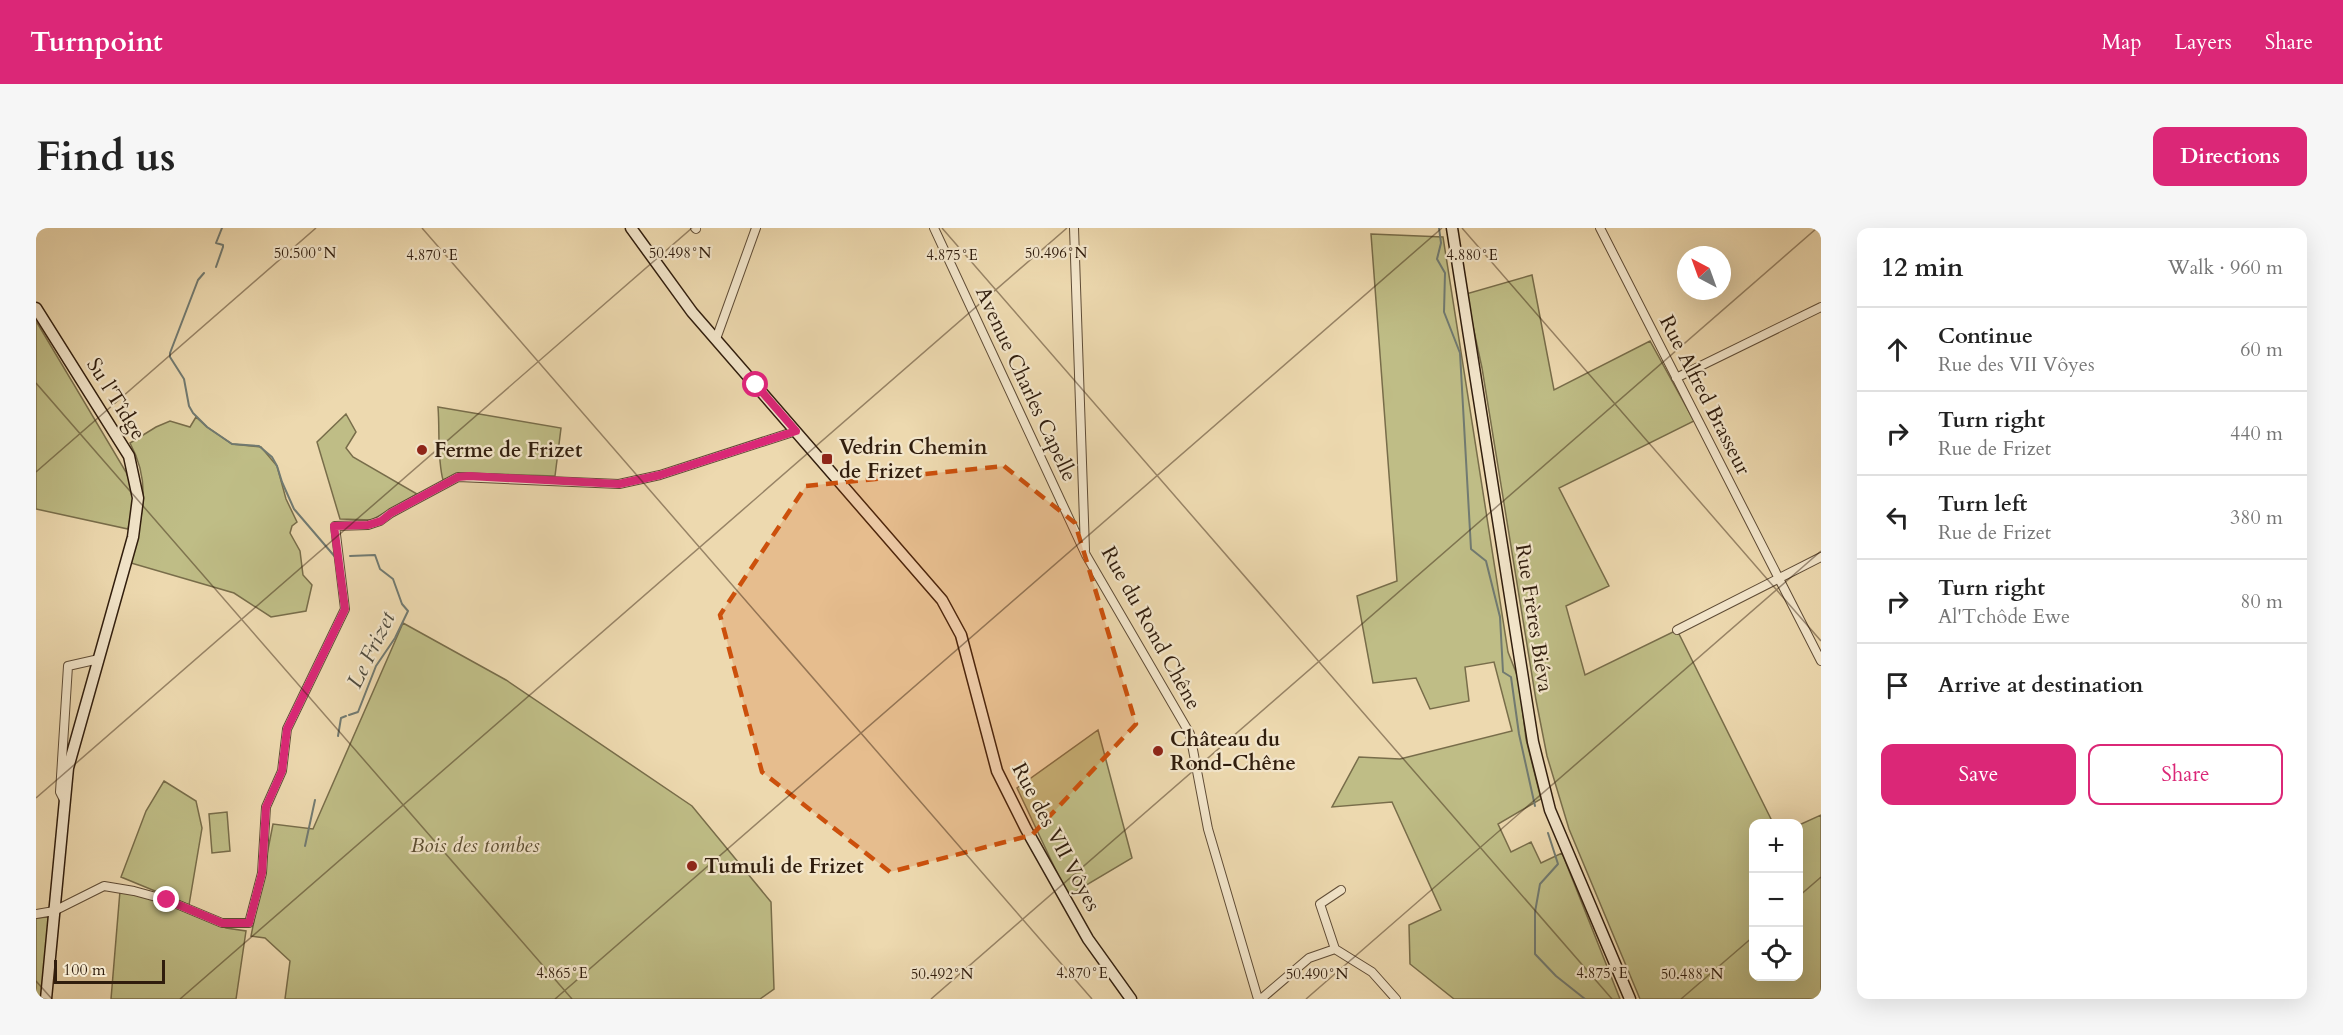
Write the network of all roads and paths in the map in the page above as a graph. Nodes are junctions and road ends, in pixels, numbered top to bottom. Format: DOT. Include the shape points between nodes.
graph roads {
  1 [pos="631,228"];
  2 [pos="756,228"];
  3 [pos="934,228"];
  4 [pos="1074,228"];
  5 [pos="1452,228"];
  6 [pos="1600,228"];
  7 [pos="1821,307"];
  8 [pos="36,308"];
  9 [pos="716,339"];
  10 [pos="1677,378"];
  11 [pos="796,431"];
  12 [pos="1086,555"];
  13 [pos="1821,557"];
  14 [pos="1779,578"];
  15 [pos="1677,630"];
  16 [pos="99,659"];
  17 [pos="1821,662"];
  18 [pos="65,803"];
  19 [pos="1341,890"];
  20 [pos="54,911"];
  21 [pos="36,914"];
  22 [pos="1335,949"];
  23 [pos="46,999"];
  24 [pos="1131,999"];
  25 [pos="1260,999"];
  26 [pos="1396,999"];
  27 [pos="1630,999"];
  1 -- 9 [label="street, Rue des VII Vôyes"];
  2 -- 9 [label="street"];
  3 -- 12 [label="street, Avenue Charles Capelle"];
  4 -- 12 [label="street, Rue du Rond Chêne"];
  5 -- 27 [label="street, Rue Frères Biéva" via="1540,772 1550,810"];
  6 -- 10 [label="street, Rue Alfred Brasseur"];
  7 -- 10 [label="street"];
  8 -- 16 [label="street, Su l'Tîdge" via="129,456 138,498 133,537"];
  9 -- 11 [label="street, Rue des VII Vôyes"];
  10 -- 14 [label="street, Rue Alfred Brasseur"];
  11 -- 20 [label="street" via="660,475 619,484 458,477 381,521 334,526 345,609 287,729 282,771 266,807 262,873 249,923 222,923 167,900 104,886"];
  11 -- 24 [label="street, Rue des VII Vôyes" via="942,600 962,635 997,771 1088,939"];
  12 -- 25 [label="street, Rue du Rond Chêne" via="1190,734 1208,829"];
  13 -- 14 [label="street"];
  14 -- 15 [label="street"];
  14 -- 17 [label="street, Rue Alfred Brasseur"];
  16 -- 18 [label="street, Su l'Tîdge" via="68,768"];
  16 -- 18 [label="street, Su l'Tîdge" via="68,666 60,792"];
  18 -- 20 [label="street, Su l'Tîdge"];
  19 -- 22 [label="street" via="1320,904"];
  20 -- 21 [label="street"];
  20 -- 23 [label="street, Su l'Tîdge"];
  22 -- 25 [label="street" via="1309,958"];
  22 -- 26 [label="street" via="1372,972"];
}
